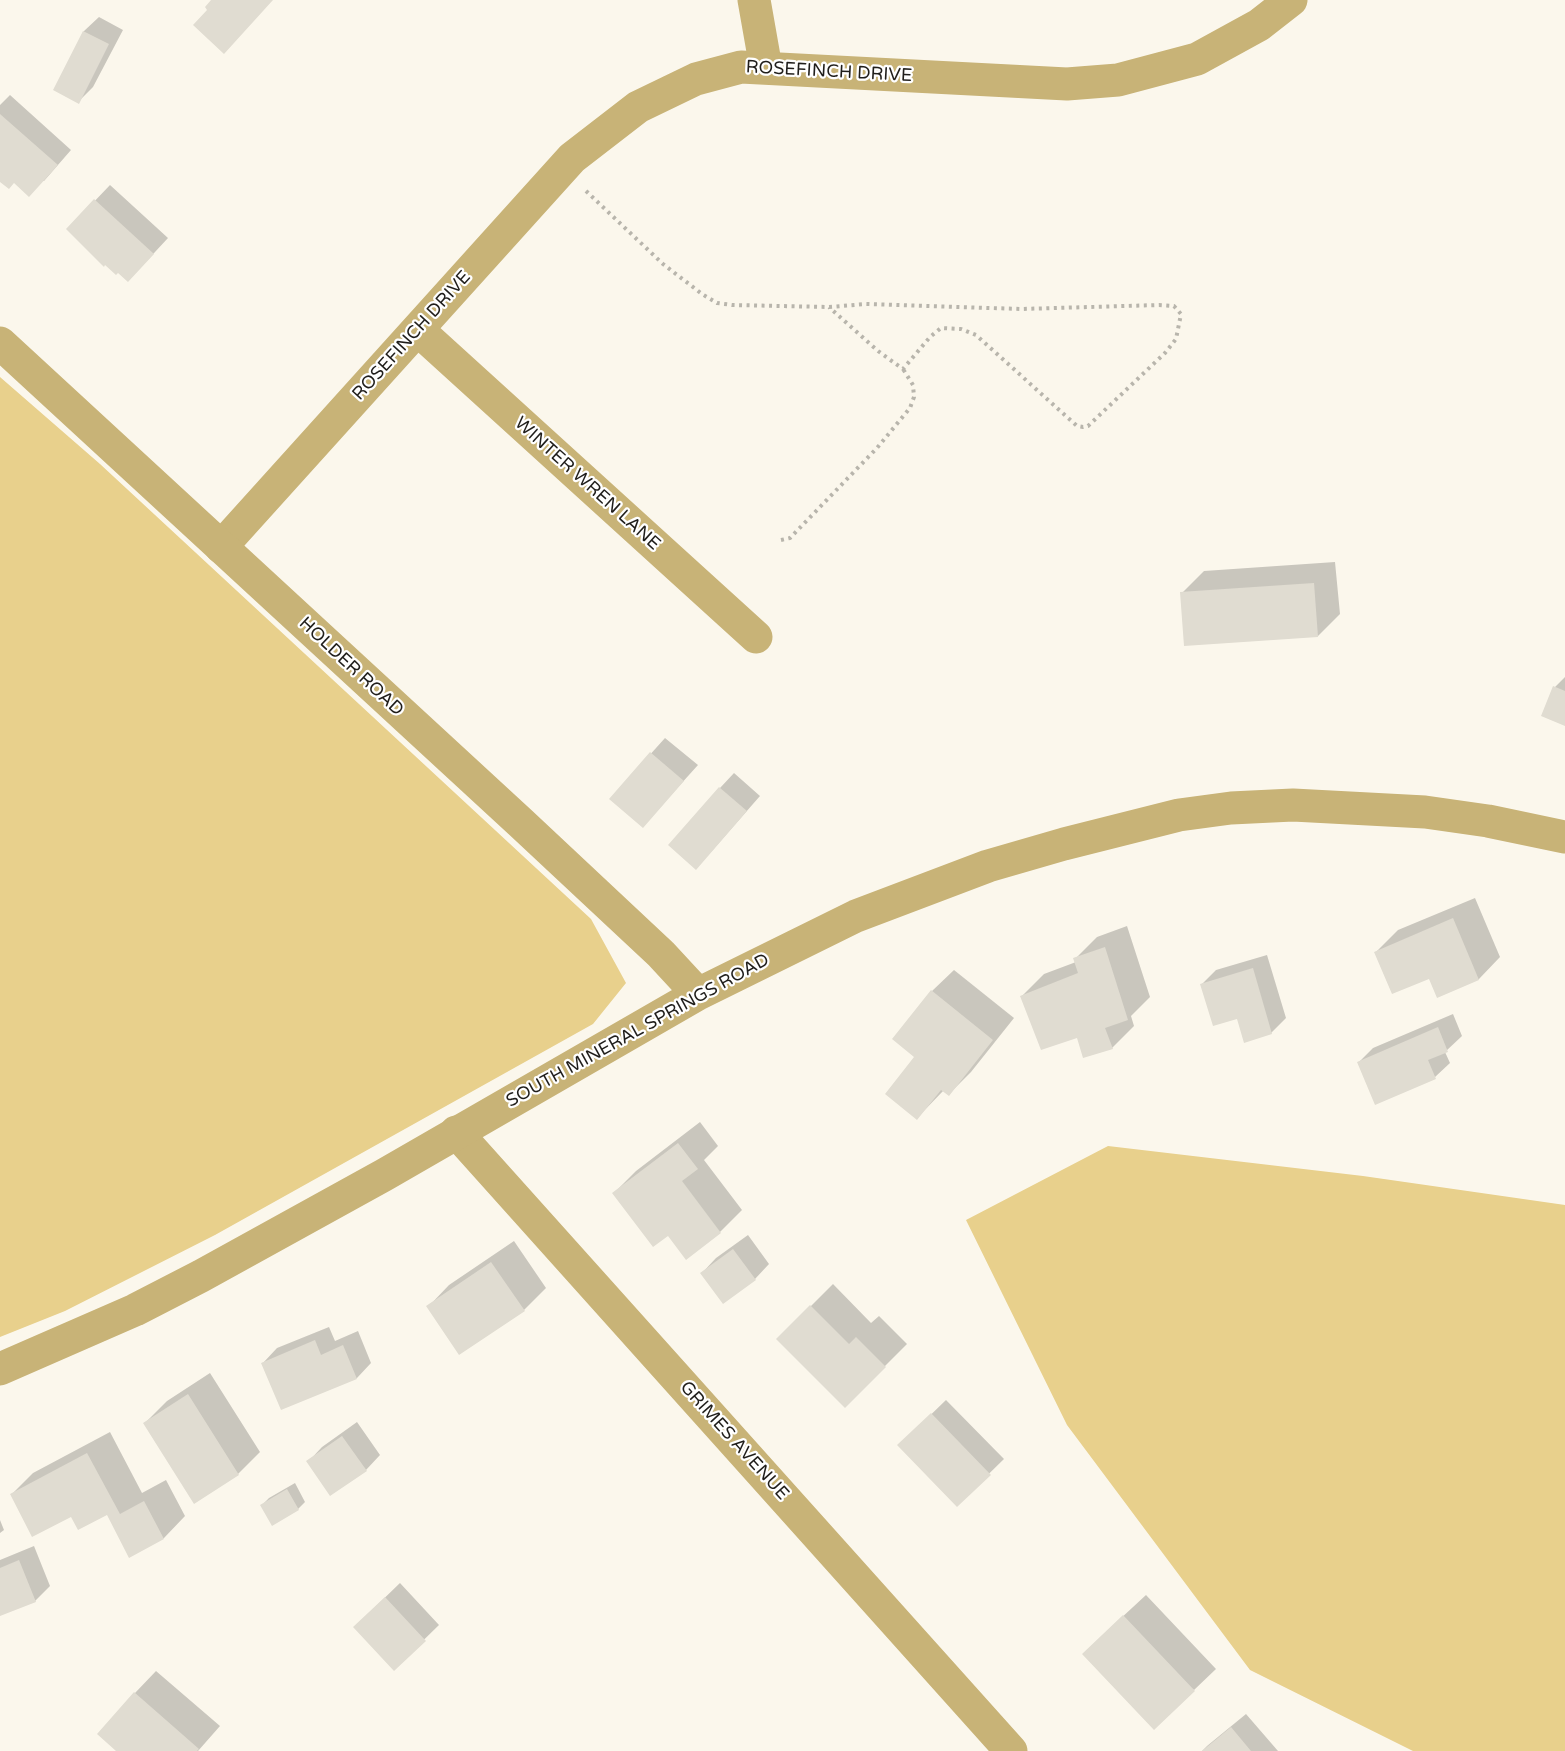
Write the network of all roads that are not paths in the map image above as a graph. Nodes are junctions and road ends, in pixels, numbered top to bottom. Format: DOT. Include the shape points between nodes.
graph roads {
  1 [pos="754,0"];
  2 [pos="1291,0"];
  3 [pos="765,68"];
  4 [pos="418,330"];
  5 [pos="0,343"];
  6 [pos="221,547"];
  7 [pos="756,638"];
  8 [pos="1565,837"];
  9 [pos="698,994"];
  10 [pos="456,1132"];
  11 [pos="0,1369"];
  12 [pos="1011,1751"];
  1 -- 3 [label="street"];
  2 -- 3 [label="street, ROSEFINCH DRIVE" via="1259,25 1197,59 1118,80 1067,84"];
  3 -- 4 [label="street, ROSEFINCH DRIVE" via="741,67 696,79 638,107 572,158"];
  4 -- 6 [label="street, ROSEFINCH DRIVE"];
  4 -- 7 [label="street, WINTER WREN LANE"];
  5 -- 6 [label="street, HOLDER ROAD"];
  6 -- 9 [label="street, HOLDER ROAD" via="661,954"];
  8 -- 9 [label="street, SOUTH MINERAL SPRINGS ROAD" via="1425,812 1359,808 1293,805 1179,815 988,866 856,916"];
  9 -- 10 [label="street, SOUTH MINERAL SPRINGS ROAD"];
  10 -- 11 [label="street, SOUTH MINERAL SPRINGS ROAD" via="135,1310"];
  10 -- 12 [label="street, GRIMES AVENUE"];
}
